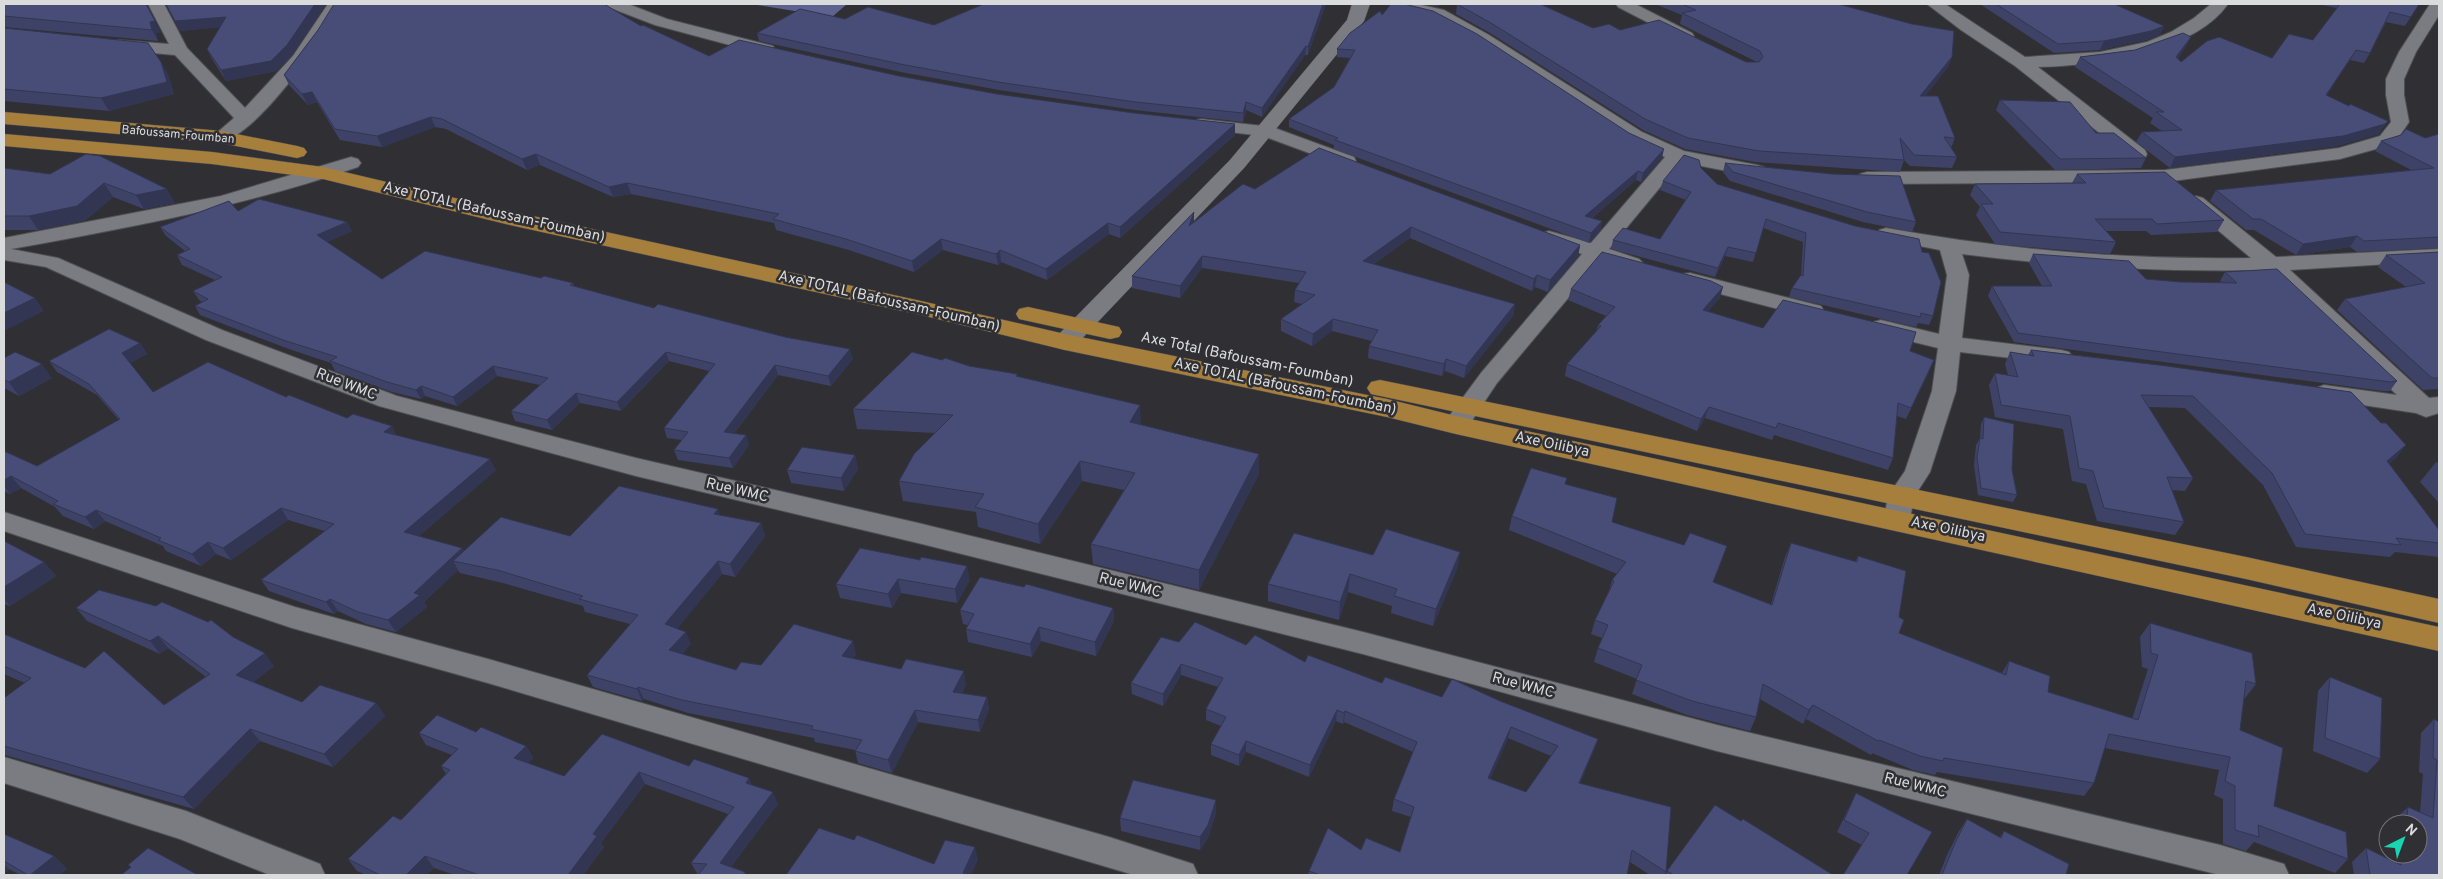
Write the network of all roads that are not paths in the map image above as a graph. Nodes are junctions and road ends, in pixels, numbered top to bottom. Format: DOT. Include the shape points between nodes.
graph roads {
  1 [pos="156,4"];
  2 [pos="336,4"];
  3 [pos="614,4"];
  4 [pos="1361,4"];
  5 [pos="1397,4"];
  6 [pos="1624,4"];
  7 [pos="1935,4"];
  8 [pos="2220,4"];
  9 [pos="2438,4"];
  10 [pos="1460,6"];
  11 [pos="1438,13"];
  12 [pos="101,44"];
  13 [pos="1702,44"];
  14 [pos="180,50"];
  15 [pos="783,53"];
  16 [pos="2021,62"];
  17 [pos="4,118"];
  18 [pos="245,119"];
  19 [pos="1184,122"];
  20 [pos="1266,131"];
  21 [pos="220,137"];
  22 [pos="4,140"];
  23 [pos="1676,155"];
  24 [pos="351,163"];
  25 [pos="1707,163"];
  26 [pos="1367,168"];
  27 [pos="1774,172"];
  28 [pos="323,173"];
  29 [pos="2164,176"];
  30 [pos="1850,177"];
  31 [pos="1722,187"];
  32 [pos="1531,230"];
  33 [pos="1868,230"];
  34 [pos="4,244"];
  35 [pos="1950,248"];
  36 [pos="1593,253"];
  37 [pos="4,254"];
  38 [pos="2439,255"];
  39 [pos="2273,265"];
  40 [pos="1646,267"];
  41 [pos="1673,275"];
  42 [pos="926,301"];
  43 [pos="1835,316"];
  44 [pos="1863,323"];
  45 [pos="1072,334"];
  46 [pos="1951,344"];
  47 [pos="2083,360"];
  48 [pos="2301,390"];
  49 [pos="2431,406"];
  50 [pos="1463,415"];
  51 [pos="2439,420"];
  52 [pos="1899,508"];
  53 [pos="4,521"];
  54 [pos="2246,568"];
  55 [pos="2255,598"];
  56 [pos="2439,611"];
  57 [pos="2439,638"];
  58 [pos="4,770"];
  59 [pos="308,875"];
  60 [pos="1181,875"];
  61 [pos="2272,875"];
  1 -- 14 [label="street"];
  2 -- 18 [label="street" via="289,75"];
  3 -- 15 [label="street" via="661,22"];
  4 -- 20 [label="street" via="1355,21"];
  5 -- 11 [label="street"];
  6 -- 13 [label="street"];
  7 -- 16 [label="street"];
  8 -- 16 [label="street" via="2190,28 2154,45 2076,60"];
  9 -- 29 [label="street" via="2395,78 2395,101 2400,122 2387,140 2340,153"];
  10 -- 11 [label="street"];
  11 -- 23 [label="street" via="1483,38 1635,136"];
  12 -- 14 [label="street"];
  14 -- 18 [label="street"];
  16 -- 29 [label="street"];
  17 -- 21 [label="highway, Bafoussam-Foumban"];
  18 -- 21 [label="street"];
  19 -- 20 [label="street"];
  20 -- 26 [label="street"];
  20 -- 45 [label="street"];
  21 -- 24 [label="highway, Bafoussam-Foumban"];
  22 -- 28 [label="highway, Bafoussam-Foumban" via="212,158"];
  23 -- 25 [label="street"];
  23 -- 36 [label="street"];
  24 -- 28 [label="street"];
  24 -- 42 [label="highway, Axe Total (Bafoussam-Foumban)"];
  25 -- 27 [label="street"];
  25 -- 31 [label="street" via="1710,175"];
  28 -- 34 [label="street" via="231,198"];
  28 -- 42 [label="highway, Axe TOTAL (Bafoussam-Foumban)" via="510,218"];
  29 -- 30 [label="street" via="1888,180"];
  29 -- 39 [label="street"];
  32 -- 36 [label="street"];
  33 -- 35 [label="street"];
  35 -- 39 [label="street" via="2100,262"];
  35 -- 46 [label="street" via="1958,275"];
  36 -- 40 [label="street"];
  36 -- 50 [label="street"];
  37 -- 61 [label="street, Rue WMC" via="52,262 214,335 397,403 636,467 1334,636 1717,738"];
  38 -- 39 [label="street"];
  39 -- 49 [label="street"];
  41 -- 43 [label="street"];
  42 -- 45 [label="highway, Axe TOTAL (Bafoussam-Foumban)"];
  44 -- 46 [label="street"];
  45 -- 50 [label="highway, Axe TOTAL (Bafoussam-Foumban)" via="1387,408"];
  46 -- 47 [label="street"];
  46 -- 52 [label="street" via="1944,391 1917,472"];
  48 -- 49 [label="street"];
  49 -- 51 [label="street"];
  50 -- 52 [label="highway, Axe Oilibya"];
  52 -- 54 [label="highway, Axe Oilibya"];
  52 -- 55 [label="highway, Axe Oilibya"];
  53 -- 60 [label="street" via="292,617 488,670"];
  54 -- 55 [label="highway"];
  54 -- 56 [label="highway, Axe Oilibya"];
  55 -- 57 [label="highway, Axe Oilibya"];
  58 -- 59 [label="street" via="186,826"];
}
